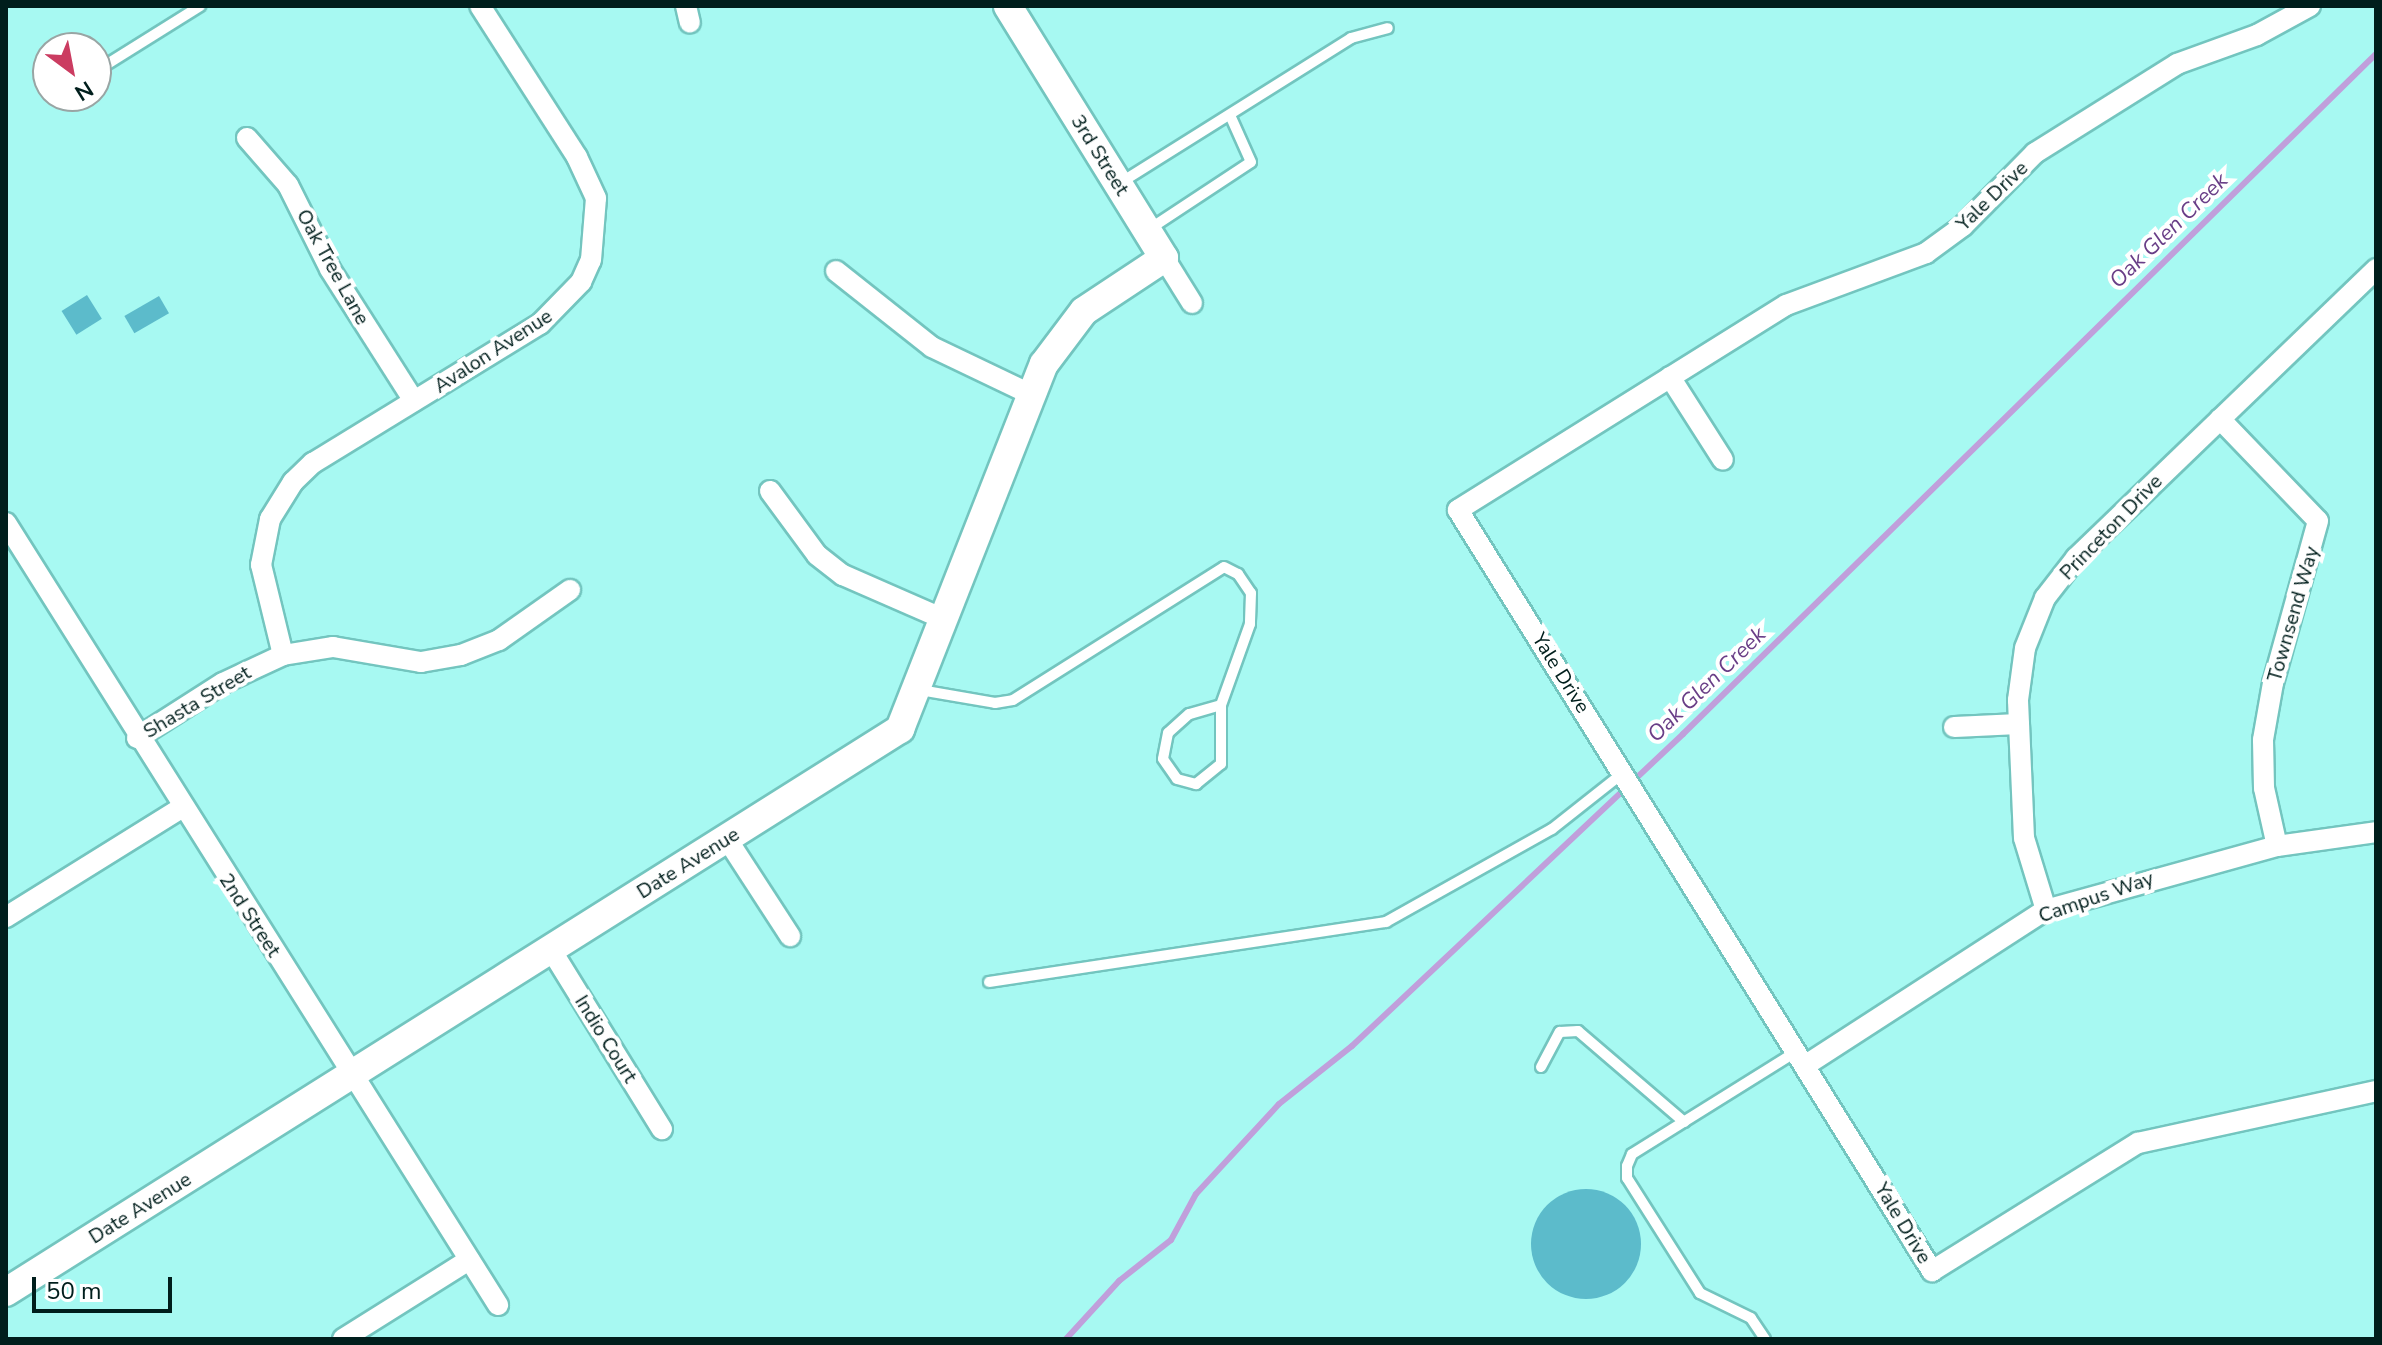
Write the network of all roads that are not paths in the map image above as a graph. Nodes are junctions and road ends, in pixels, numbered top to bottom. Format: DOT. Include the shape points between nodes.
graph roads {
  1 [pos="200,6"];
  2 [pos="480,6"];
  3 [pos="1008,6"];
  4 [pos="2310,6"];
  5 [pos="1388,28"];
  6 [pos="112,61"];
  7 [pos="1230,115"];
  8 [pos="247,138"];
  9 [pos="1118,184"];
  10 [pos="1146,231"];
  11 [pos="1164,258"];
  12 [pos="2376,269"];
  13 [pos="836,271"];
  14 [pos="1192,303"];
  15 [pos="1670,377"];
  16 [pos="1032,395"];
  17 [pos="414,401"];
  18 [pos="2220,419"];
  19 [pos="1723,460"];
  20 [pos="770,491"];
  21 [pos="6,523"];
  22 [pos="570,590"];
  23 [pos="946,620"];
  24 [pos="283,655"];
  25 [pos="920,690"];
  26 [pos="1221,705"];
  27 [pos="2019,724"];
  28 [pos="1954,727"];
  29 [pos="137,738"];
  30 [pos="1623,773"];
  31 [pos="181,808"];
  32 [pos="2376,832"];
  33 [pos="727,839"];
  34 [pos="2277,846"];
  35 [pos="2046,910"];
  36 [pos="6,917"];
  37 [pos="790,936"];
  38 [pos="550,948"];
  39 [pos="989,982"];
  40 [pos="1802,1058"];
  41 [pos="1541,1067"];
  42 [pos="353,1075"];
  43 [pos="2376,1091"];
  44 [pos="1684,1122"];
  45 [pos="662,1129"];
  46 [pos="469,1260"];
  47 [pos="6,1292"];
  48 [pos="498,1305"];
  49 [pos="343,1339"];
  50 [pos="1765,1339"];
  1 -- 6 [label="lane"];
  2 -- 17 [label="street, Avalon Avenue" via="577,157 596,198 595,239 581,282 556,312"];
  3 -- 9 [label="street, 3rd Street"];
  4 -- 15 [label="street, Yale Drive" via="2257,35 2177,64 2105,107 2035,153 1963,226 1926,253 1786,305"];
  5 -- 7 [label="lane" via="1351,38"];
  7 -- 9 [label="lane"];
  7 -- 10 [label="lane" via="1251,162"];
  8 -- 17 [label="street, Oak Tree Lane" via="288,185 330,269"];
  9 -- 10 [label="street, 3rd Street"];
  10 -- 11 [label="street, 3rd Street"];
  11 -- 14 [label="street, 3rd Street"];
  11 -- 16 [label="street, Date Avenue" via="1084,311 1044,364"];
  12 -- 18 [label="street, Princeton Drive"];
  13 -- 16 [label="street" via="932,347"];
  15 -- 19 [label="street"];
  15 -- 30 [label="street, Yale Drive" via="1458,510"];
  16 -- 23 [label="street, Date Avenue"];
  17 -- 24 [label="street, Avalon Avenue" via="313,463 280,500 264,538 261,581"];
  18 -- 27 [label="street, Princeton Drive" via="2076,558 2045,598 2025,648"];
  18 -- 34 [label="street, Townsend Way" via="2318,521 2273,683 2263,740 2264,788"];
  20 -- 23 [label="street" via="817,555 868,590"];
  21 -- 29 [label="street, 2nd Street"];
  22 -- 24 [label="street, Shasta Street" via="499,640 451,657 421,662 333,647"];
  23 -- 25 [label="street, Date Avenue"];
  24 -- 29 [label="street, Shasta Street" via="223,683"];
  25 -- 26 [label="lane" via="995,703 1013,700 1224,567 1246,582 1252,608"];
  25 -- 33 [label="street, Date Avenue" via="900,729 884,743"];
  26 -- 26 [label="lane" via="1189,714 1168,733 1163,759 1177,779 1196,784 1221,764"];
  27 -- 28 [label="street"];
  27 -- 35 [label="street, Princeton Drive" via="2024,838"];
  29 -- 31 [label="street, 2nd Street"];
  30 -- 39 [label="lane" via="1552,829 1386,922"];
  30 -- 40 [label="street, Yale Drive"];
  31 -- 36 [label="street"];
  31 -- 42 [label="street, 2nd Street"];
  32 -- 34 [label="street, Campus Way"];
  33 -- 37 [label="street"];
  33 -- 38 [label="street, Date Avenue"];
  34 -- 35 [label="street, Campus Way"];
  35 -- 40 [label="street, Campus Way"];
  38 -- 42 [label="street, Date Avenue"];
  38 -- 45 [label="street, Indio Court"];
  40 -- 43 [label="street, Yale Drive" via="1932,1271 2138,1143"];
  40 -- 44 [label="lane"];
  41 -- 44 [label="lane" via="1560,1032 1578,1031"];
  42 -- 46 [label="street, 2nd Street"];
  42 -- 47 [label="street, Date Avenue"];
  44 -- 50 [label="lane" via="1632,1154 1627,1178 1700,1293 1751,1318"];
  46 -- 48 [label="street, 2nd Street"];
  46 -- 49 [label="street"];
}
